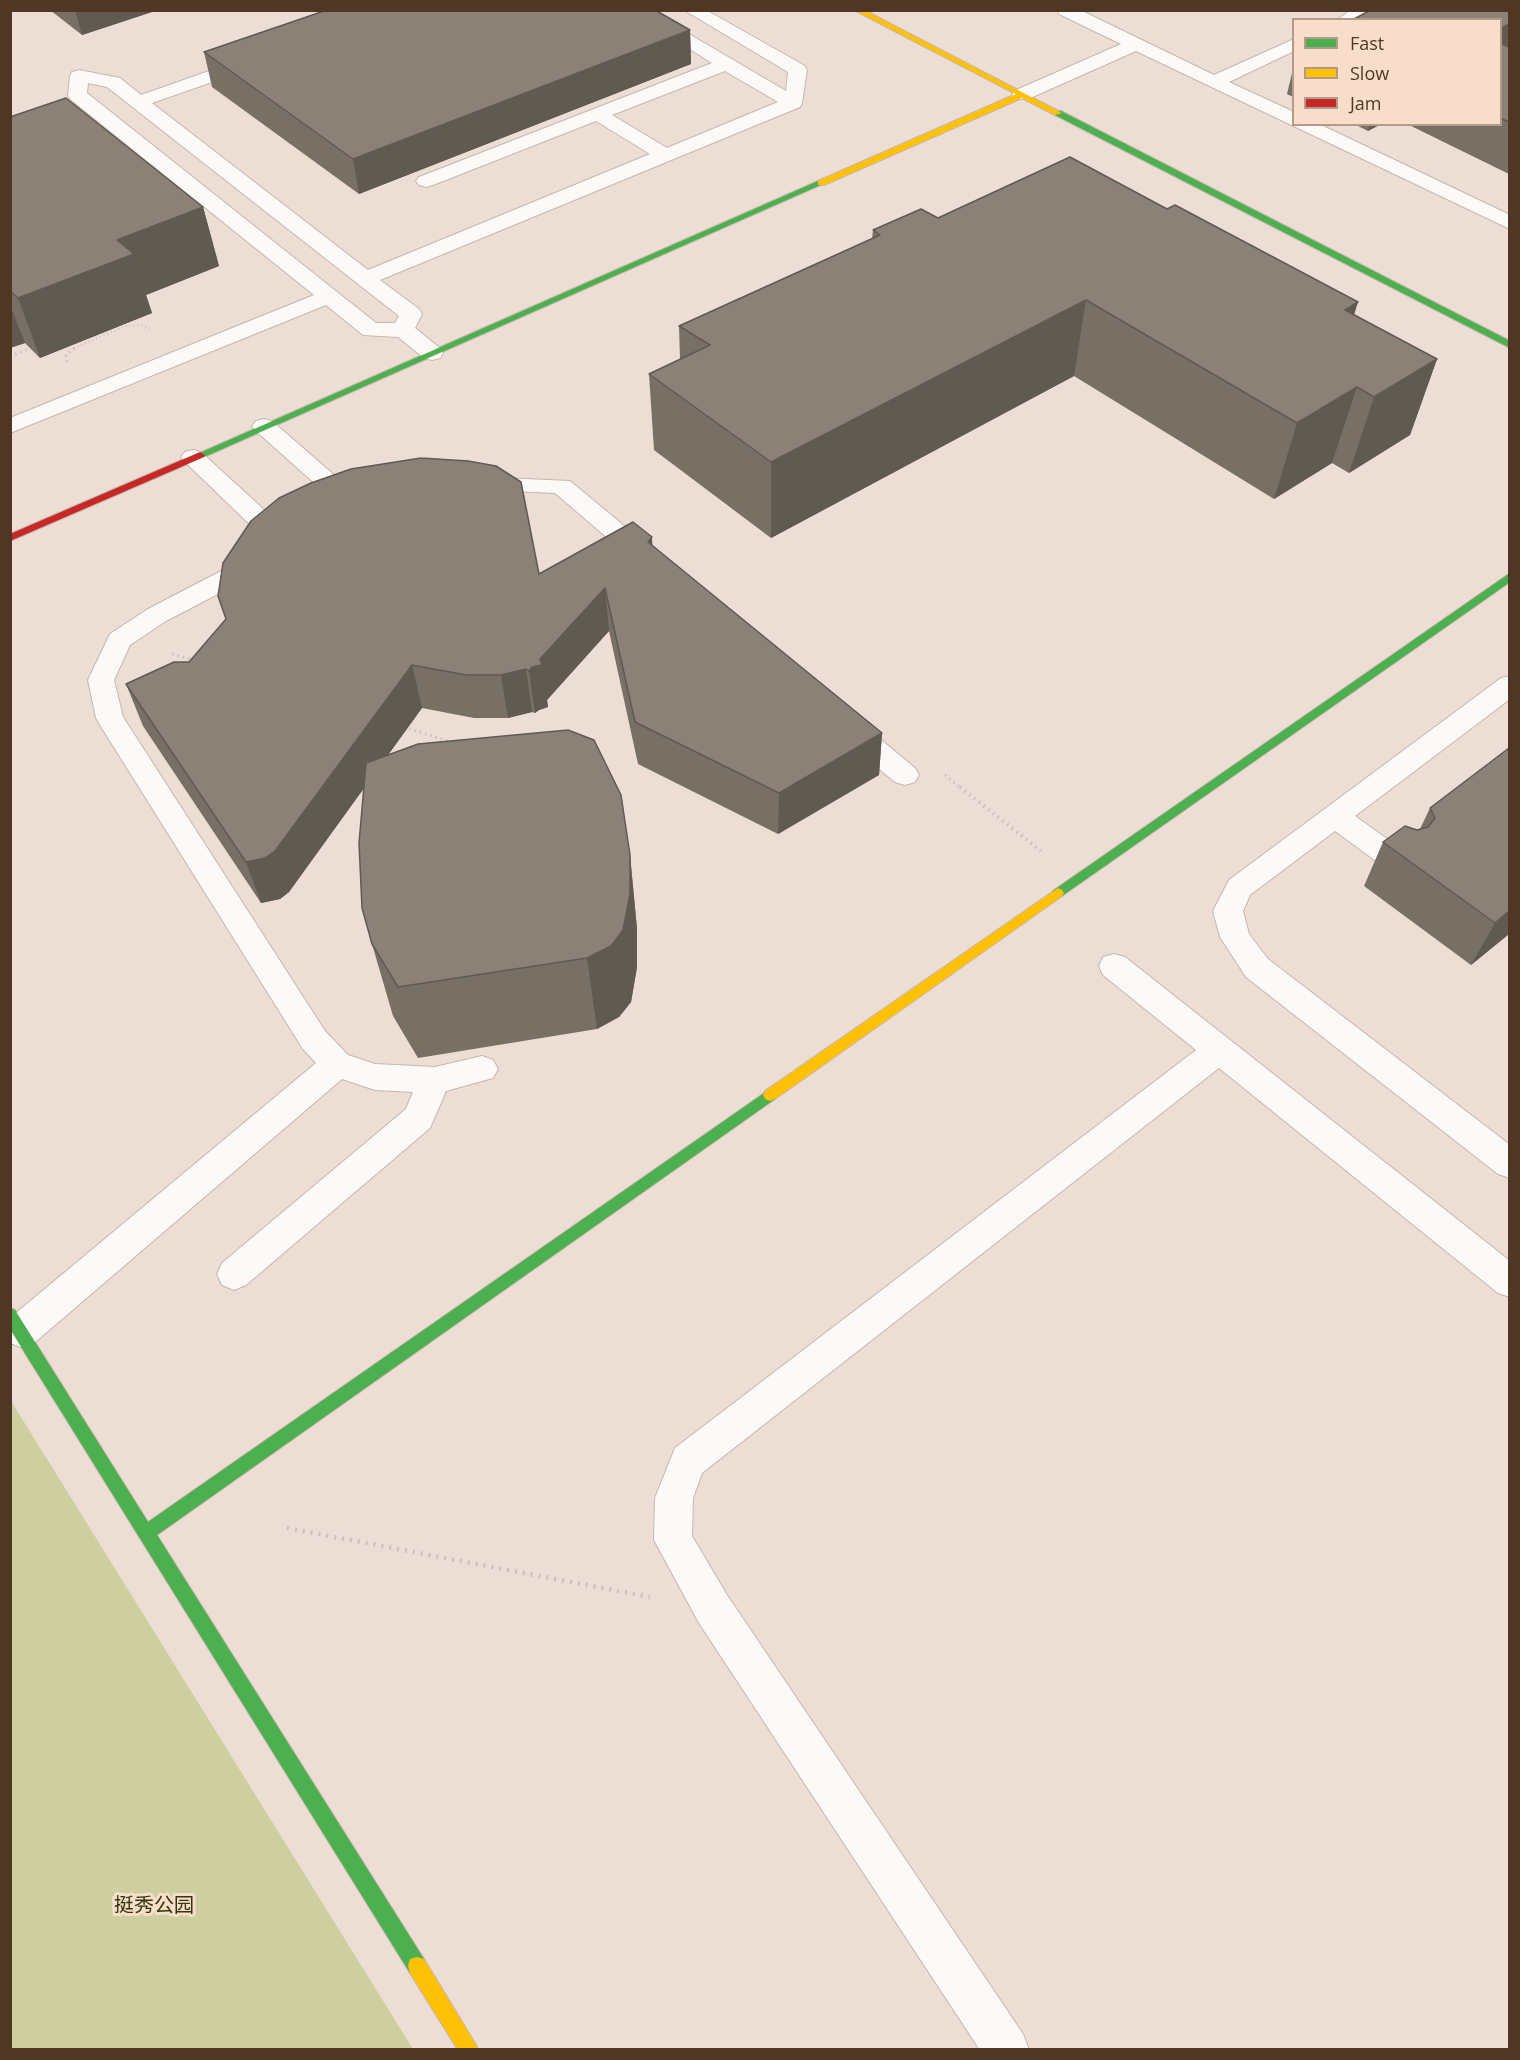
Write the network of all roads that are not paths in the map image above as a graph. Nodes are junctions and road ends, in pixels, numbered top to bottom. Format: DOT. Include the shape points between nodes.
graph roads {
  1 [pos="635,10"];
  2 [pos="692,10"];
  3 [pos="857,10"];
  4 [pos="1365,10"];
  5 [pos="1076,12"];
  6 [pos="1350,18"];
  7 [pos="1136,44"];
  8 [pos="1292,44"];
  9 [pos="262,58"];
  10 [pos="726,64"];
  11 [pos="1213,82"];
  12 [pos="1021,95"];
  13 [pos="138,102"];
  14 [pos="793,103"];
  15 [pos="99,112"];
  16 [pos="597,114"];
  17 [pos="77,120"];
  18 [pos="1292,120"];
  19 [pos="1307,126"];
  20 [pos="665,155"];
  21 [pos="426,181"];
  22 [pos="1509,223"];
  23 [pos="366,278"];
  24 [pos="330,296"];
  25 [pos="404,330"];
  26 [pos="1509,345"];
  27 [pos="432,353"];
  28 [pos="10,426"];
  29 [pos="264,426"];
  30 [pos="193,457"];
  31 [pos="449,483"];
  32 [pos="275,534"];
  33 [pos="10,538"];
  34 [pos="1509,576"];
  35 [pos="670,577"];
  36 [pos="1509,685"];
  37 [pos="833,714"];
  38 [pos="905,775"];
  39 [pos="1335,816"];
  40 [pos="1398,861"];
  41 [pos="1114,966"];
  42 [pos="1220,1050"];
  43 [pos="337,1064"];
  44 [pos="482,1070"];
  45 [pos="435,1080"];
  46 [pos="1508,1161"];
  47 [pos="234,1274"];
  48 [pos="1509,1282"];
  49 [pos="16,1323"];
  50 [pos="146,1533"];
  51 [pos="469,2049"];
  52 [pos="1007,2049"];
  1 -- 10 [label="lane"];
  2 -- 14 [label="lane" via="798,70"];
  3 -- 12 [label="street"];
  4 -- 6 [label="lane"];
  5 -- 7 [label="lane"];
  7 -- 11 [label="lane"];
  7 -- 12 [label="lane"];
  8 -- 11 [label="lane"];
  9 -- 13 [label="lane"];
  10 -- 14 [label="lane"];
  10 -- 16 [label="lane"];
  11 -- 18 [label="lane"];
  12 -- 26 [label="street"];
  12 -- 27 [label="street"];
  13 -- 15 [label="lane" via="113,82 79,76 77,95"];
  13 -- 23 [label="lane"];
  14 -- 20 [label="lane"];
  15 -- 17 [label="lane"];
  15 -- 24 [label="lane"];
  16 -- 20 [label="lane"];
  16 -- 21 [label="lane"];
  19 -- 22 [label="lane"];
  20 -- 23 [label="lane"];
  23 -- 25 [label="lane" via="411,314"];
  24 -- 25 [label="lane" via="370,330"];
  24 -- 28 [label="lane"];
  25 -- 27 [label="lane"];
  27 -- 29 [label="street"];
  29 -- 30 [label="street"];
  29 -- 32 [label="lane" via="359,496 307,516"];
  30 -- 32 [label="lane"];
  30 -- 33 [label="street"];
  31 -- 35 [label="lane" via="561,486"];
  32 -- 43 [label="lane" via="250,552 234,575 157,615 119,640 101,680 110,718 314,1040"];
  34 -- 50 [label="street"];
  36 -- 39 [label="lane"];
  37 -- 38 [label="lane"];
  39 -- 40 [label="lane"];
  39 -- 46 [label="lane" via="1239,888 1228,910 1235,938 1257,968"];
  41 -- 42 [label="lane"];
  42 -- 48 [label="lane"];
  42 -- 52 [label="lane" via="688,1461 674,1498 673,1540 712,1609"];
  43 -- 45 [label="lane" via="375,1077"];
  43 -- 49 [label="lane"];
  44 -- 45 [label="lane"];
  45 -- 47 [label="lane" via="418,1118"];
  49 -- 50 [label="street"];
  50 -- 51 [label="street"];
}
